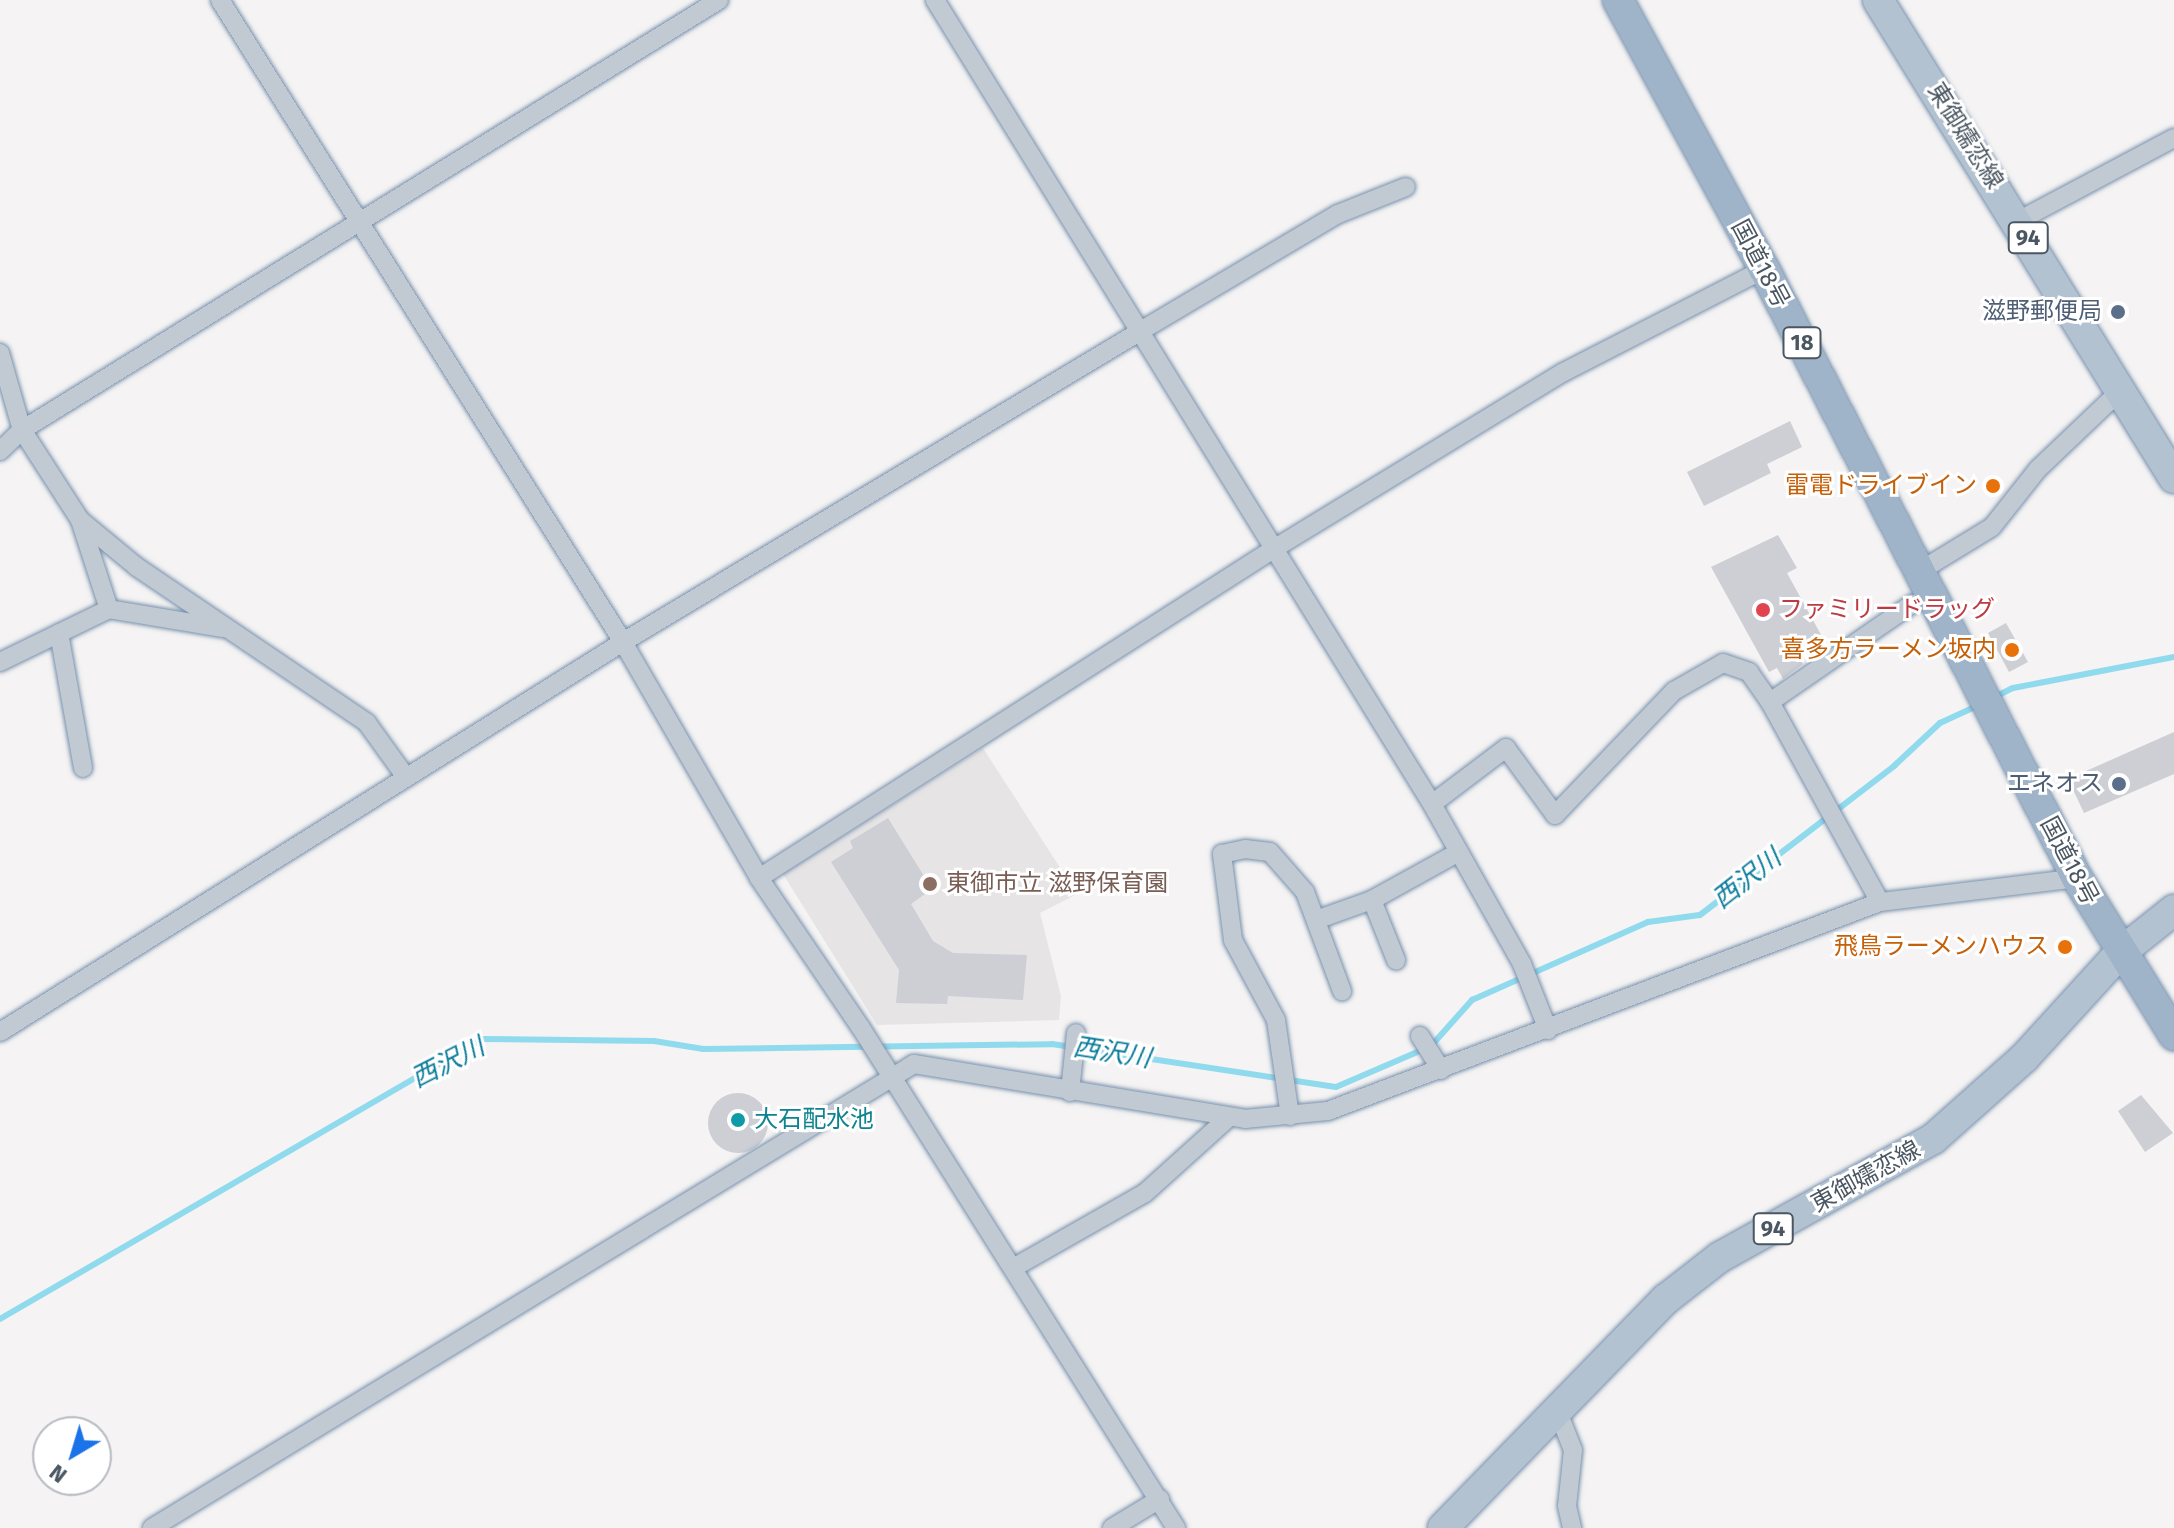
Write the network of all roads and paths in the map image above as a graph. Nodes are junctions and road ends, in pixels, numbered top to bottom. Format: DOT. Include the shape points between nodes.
graph roads {
  1 [pos="220,0"];
  2 [pos="719,0"];
  3 [pos="935,0"];
  4 [pos="1618,0"];
  5 [pos="1878,0"];
  6 [pos="2174,138"];
  7 [pos="1406,187"];
  8 [pos="360,220"];
  9 [pos="2018,221"];
  10 [pos="1764,269"];
  11 [pos="1139,332"];
  12 [pos="0,353"];
  13 [pos="2121,390"];
  14 [pos="22,430"];
  15 [pos="0,451"];
  16 [pos="2174,478"];
  17 [pos="80,520"];
  18 [pos="1272,550"];
  19 [pos="1920,571"];
  20 [pos="1912,604"];
  21 [pos="109,609"];
  22 [pos="225,628"];
  23 [pos="59,633"];
  24 [pos="623,642"];
  25 [pos="2,655"];
  26 [pos="1770,702"];
  27 [pos="83,768"];
  28 [pos="406,777"];
  29 [pos="1432,804"];
  30 [pos="1459,852"];
  31 [pos="759,878"];
  32 [pos="2077,878"];
  33 [pos="1372,900"];
  34 [pos="1880,902"];
  35 [pos="2174,910"];
  36 [pos="1316,920"];
  37 [pos="2120,953"];
  38 [pos="1396,960"];
  39 [pos="1342,991"];
  40 [pos="1548,1030"];
  41 [pos="0,1032"];
  42 [pos="1076,1033"];
  43 [pos="2174,1035"];
  44 [pos="1420,1036"];
  45 [pos="1438,1064"];
  46 [pos="886,1068"];
  47 [pos="1070,1092"];
  48 [pos="1290,1116"];
  49 [pos="1229,1117"];
  50 [pos="1013,1268"];
  51 [pos="1558,1412"];
  52 [pos="1160,1499"];
  53 [pos="152,1528"];
  54 [pos="1112,1528"];
  55 [pos="1176,1528"];
  56 [pos="1443,1528"];
  57 [pos="1572,1528"];
  1 -- 8 [label="street"];
  2 -- 8 [label="street"];
  3 -- 11 [label="street"];
  4 -- 10 [label="highway, 国道18号 / 18"];
  5 -- 9 [label="main road, 東御嬬恋線 / 94"];
  6 -- 9 [label="street"];
  7 -- 11 [label="street" via="1338,214"];
  8 -- 14 [label="street"];
  8 -- 24 [label="street"];
  9 -- 13 [label="main road, 東御嬬恋線 / 94"];
  10 -- 18 [label="street" via="1562,373"];
  10 -- 19 [label="highway, 国道18号 / 18"];
  11 -- 18 [label="street"];
  11 -- 24 [label="street"];
  12 -- 14 [label="street"];
  13 -- 16 [label="main road, 東御嬬恋線 / 94"];
  13 -- 19 [label="street" via="2038,469 1992,527"];
  14 -- 15 [label="street"];
  14 -- 17 [label="street"];
  17 -- 21 [label="street"];
  17 -- 22 [label="street"];
  18 -- 29 [label="street"];
  18 -- 31 [label="street"];
  19 -- 32 [label="highway, 国道18号 / 18"];
  20 -- 26 [label="street"];
  21 -- 22 [label="street"];
  21 -- 23 [label="street"];
  22 -- 28 [label="street" via="367,723"];
  23 -- 25 [label="street"];
  23 -- 27 [label="street"];
  24 -- 28 [label="street"];
  24 -- 31 [label="street"];
  26 -- 29 [label="street" via="1749,672 1723,663 1674,691 1555,815 1506,748"];
  26 -- 34 [label="street"];
  28 -- 41 [label="street"];
  29 -- 30 [label="street"];
  30 -- 33 [label="street"];
  30 -- 40 [label="street" via="1523,966"];
  31 -- 46 [label="street"];
  32 -- 34 [label="street"];
  32 -- 37 [label="highway, 国道18号 / 18"];
  33 -- 36 [label="street"];
  33 -- 38 [label="street"];
  34 -- 40 [label="street"];
  35 -- 37 [label="main road, 東御嬬恋線 / 94"];
  36 -- 39 [label="street"];
  36 -- 48 [label="street" via="1305,892 1270,852 1245,849 1222,854 1233,940 1276,1020"];
  37 -- 43 [label="highway, 国道18号 / 18"];
  37 -- 51 [label="main road, 東御嬬恋線 / 94" via="2024,1058 1933,1139 1689,1280 1643,1319"];
  40 -- 45 [label="street"];
  42 -- 47 [label="street"];
  44 -- 45 [label="street"];
  45 -- 48 [label="street" via="1328,1111"];
  46 -- 47 [label="street" via="914,1064"];
  46 -- 50 [label="street"];
  46 -- 53 [label="street"];
  47 -- 49 [label="street"];
  48 -- 49 [label="street"];
  49 -- 50 [label="street" via="1145,1193"];
  50 -- 52 [label="street"];
  51 -- 56 [label="main road, 東御嬬恋線 / 94"];
  51 -- 57 [label="street" via="1573,1450 1567,1506"];
  52 -- 54 [label="street"];
  52 -- 55 [label="street"];
}
